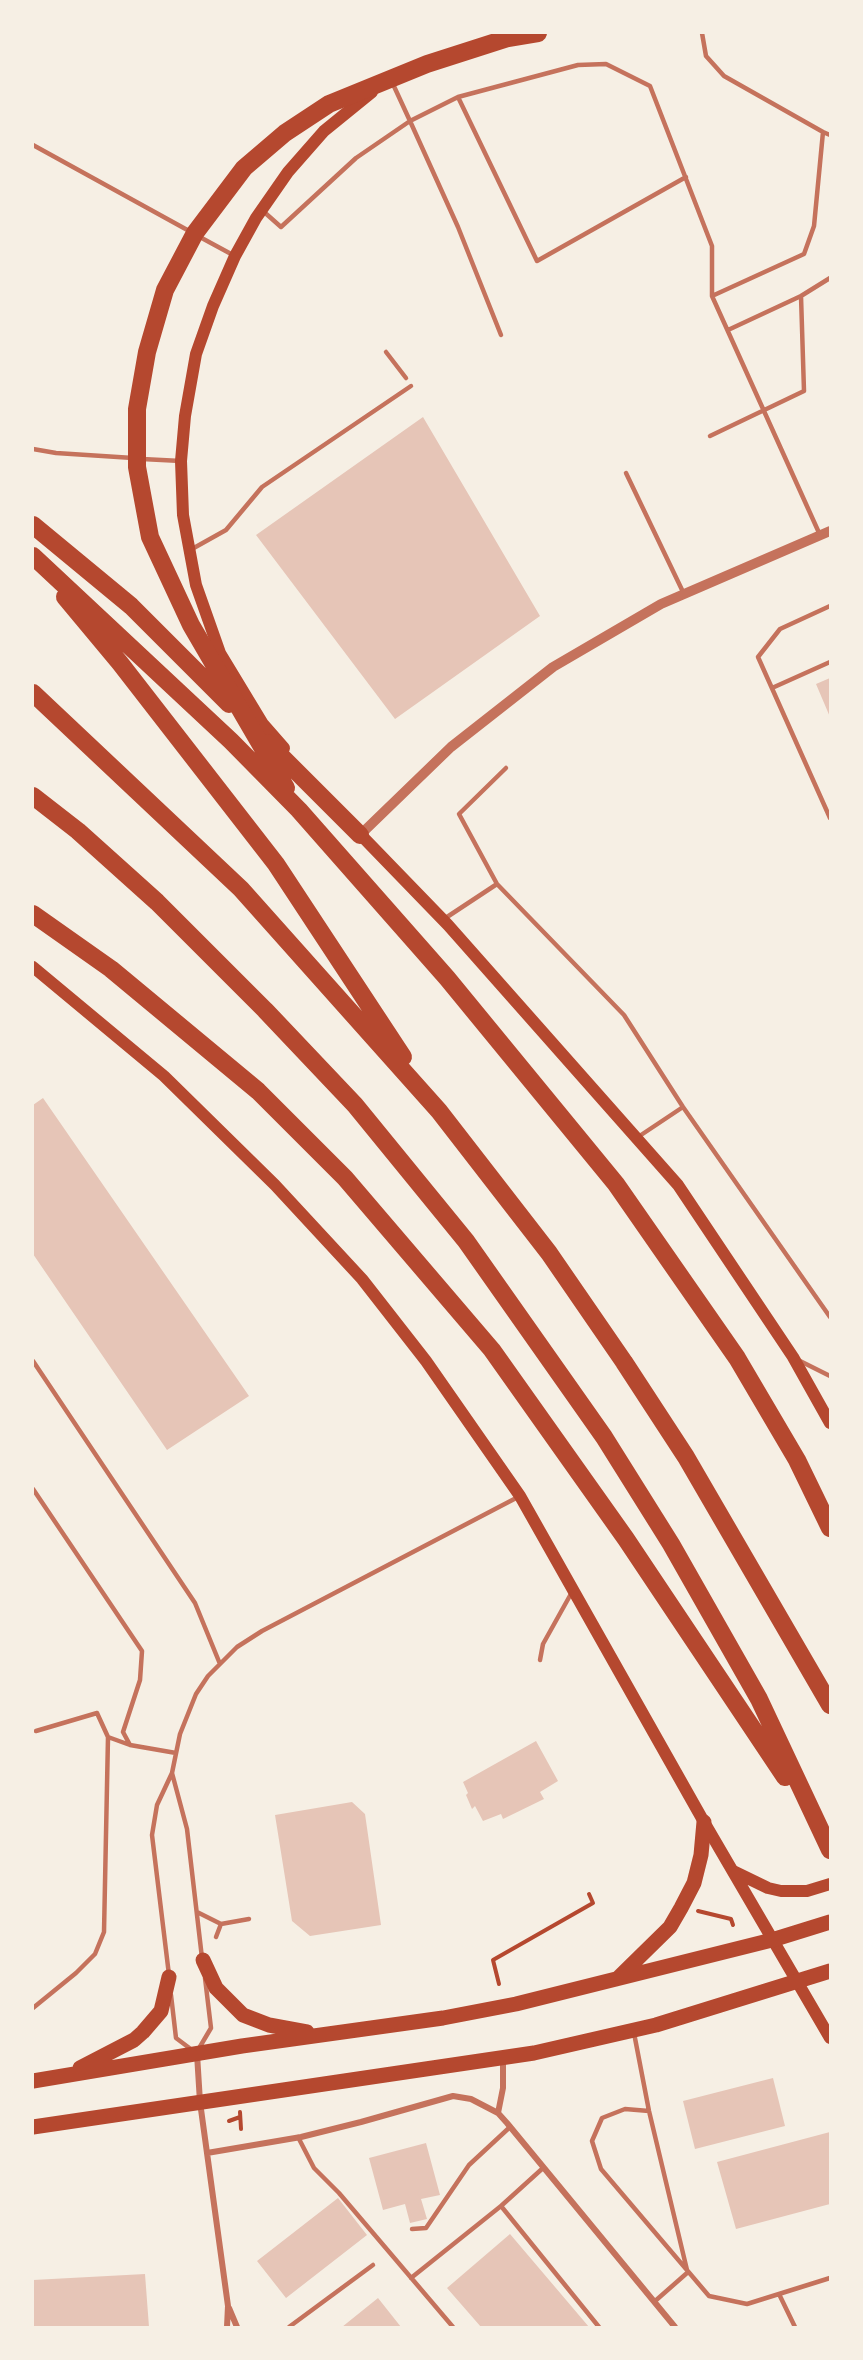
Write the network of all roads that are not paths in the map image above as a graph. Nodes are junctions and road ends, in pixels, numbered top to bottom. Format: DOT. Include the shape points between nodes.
graph roads {
  1 [pos="510,33"];
  2 [pos="538,33"];
  3 [pos="702,33"];
  4 [pos="391,80"];
  5 [pos="458,97"];
  6 [pos="410,121"];
  7 [pos="823,132"];
  8 [pos="830,135"];
  9 [pos="33,145"];
  10 [pos="686,177"];
  11 [pos="262,210"];
  12 [pos="235,256"];
  13 [pos="830,278"];
  14 [pos="712,296"];
  15 [pos="801,296"];
  16 [pos="728,330"];
  17 [pos="501,335"];
  18 [pos="386,352"];
  19 [pos="406,378"];
  20 [pos="411,386"];
  21 [pos="764,410"];
  22 [pos="710,436"];
  23 [pos="33,449"];
  24 [pos="181,461"];
  25 [pos="626,473"];
  26 [pos="33,525"];
  27 [pos="825,533"];
  28 [pos="190,550"];
  29 [pos="33,556"];
  30 [pos="33,563"];
  31 [pos="684,594"];
  32 [pos="830,606"];
  33 [pos="830,662"];
  34 [pos="772,688"];
  35 [pos="33,693"];
  36 [pos="506,768"];
  37 [pos="33,796"];
  38 [pos="299,810"];
  39 [pos="830,818"];
  40 [pos="360,835"];
  41 [pos="497,884"];
  42 [pos="33,914"];
  43 [pos="443,920"];
  44 [pos="33,967"];
  45 [pos="683,1107"];
  46 [pos="439,1111"];
  47 [pos="637,1138"];
  48 [pos="830,1317"];
  49 [pos="792,1357"];
  50 [pos="33,1361"];
  51 [pos="830,1376"];
  52 [pos="830,1423"];
  53 [pos="33,1489"];
  54 [pos="520,1496"];
  55 [pos="830,1528"];
  56 [pos="573,1590"];
  57 [pos="540,1660"];
  58 [pos="220,1664"];
  59 [pos="830,1705"];
  60 [pos="36,1731"];
  61 [pos="108,1737"];
  62 [pos="130,1745"];
  63 [pos="176,1753"];
  64 [pos="172,1773"];
  65 [pos="704,1822"];
  66 [pos="816,1824"];
  67 [pos="830,1850"];
  68 [pos="733,1871"];
  69 [pos="830,1884"];
  70 [pos="197,1912"];
  71 [pos="249,1919"];
  72 [pos="830,1922"];
  73 [pos="221,1924"];
  74 [pos="216,1937"];
  75 [pos="772,1940"];
  76 [pos="203,1960"];
  77 [pos="830,1971"];
  78 [pos="169,1977"];
  79 [pos="618,1979"];
  80 [pos="796,1981"];
  81 [pos="33,2008"];
  82 [pos="633,2030"];
  83 [pos="322,2034"];
  84 [pos="830,2038"];
  85 [pos="197,2053"];
  86 [pos="503,2058"];
  87 [pos="68,2075"];
  88 [pos="33,2080"];
  89 [pos="200,2102"];
  90 [pos="649,2111"];
  91 [pos="498,2113"];
  92 [pos="33,2127"];
  93 [pos="510,2127"];
  94 [pos="298,2137"];
  95 [pos="207,2153"];
  96 [pos="543,2168"];
  97 [pos="501,2206"];
  98 [pos="412,2229"];
  99 [pos="373,2265"];
  100 [pos="687,2273"];
  101 [pos="411,2278"];
  102 [pos="830,2278"];
  103 [pos="779,2294"];
  104 [pos="654,2302"];
  105 [pos="228,2306"];
  106 [pos="227,2327"];
  107 [pos="237,2327"];
  108 [pos="289,2327"];
  109 [pos="453,2327"];
  110 [pos="599,2327"];
  111 [pos="675,2327"];
  112 [pos="795,2327"];
  1 -- 4 [label="main road" via="483,38 412,65"];
  2 -- 38 [label="highway" via="508,38 427,64 328,104 285,133 244,168 202,224 165,290 147,351 137,409 137,467 150,537 191,625"];
  3 -- 7 [label="lane" via="706,56 724,75"];
  4 -- 6 [label="lane"];
  4 -- 11 [label="main road" via="324,131 288,172"];
  5 -- 6 [label="lane"];
  5 -- 10 [label="lane" via="578,65 606,64 650,86"];
  5 -- 10 [label="lane" via="537,261"];
  6 -- 11 [label="lane" via="356,158 281,227"];
  6 -- 17 [label="lane"];
  7 -- 8 [label="lane"];
  7 -- 14 [label="lane" via="814,226 804,254"];
  9 -- 12 [label="lane"];
  10 -- 14 [label="lane" via="712,246"];
  11 -- 12 [label="main road"];
  12 -- 24 [label="main road" via="196,354"];
  13 -- 15 [label="lane"];
  14 -- 16 [label="lane"];
  15 -- 16 [label="lane"];
  15 -- 21 [label="lane" via="804,391"];
  16 -- 21 [label="lane"];
  18 -- 19 [label="lane"];
  20 -- 28 [label="lane" via="262,487 226,530"];
  21 -- 22 [label="lane"];
  21 -- 27 [label="lane"];
  23 -- 24 [label="lane"];
  24 -- 28 [label="main road" via="183,515"];
  25 -- 31 [label="lane"];
  26 -- 40 [label="highway" via="131,606"];
  27 -- 31 [label="street"];
  28 -- 40 [label="main road" via="196,585 220,653 263,724"];
  29 -- 38 [label="highway"];
  30 -- 46 [label="highway" via="120,663 276,864"];
  31 -- 40 [label="street" via="553,667 451,747"];
  32 -- 34 [label="lane" via="780,629 758,657"];
  33 -- 34 [label="lane"];
  34 -- 39 [label="lane"];
  35 -- 46 [label="highway" via="242,889"];
  36 -- 41 [label="lane" via="459,814"];
  37 -- 66 [label="highway" via="157,902 265,1010 355,1105 466,1241 604,1437 671,1544 759,1700"];
  38 -- 55 [label="highway" via="447,978 616,1184 737,1358 797,1460"];
  40 -- 43 [label="main road"];
  41 -- 43 [label="lane"];
  41 -- 45 [label="lane" via="624,1015"];
  42 -- 66 [label="highway" via="111,969 258,1091 361,1196 492,1350 626,1539"];
  43 -- 47 [label="main road"];
  44 -- 54 [label="main road" via="164,1076 275,1185 362,1279"];
  45 -- 47 [label="lane"];
  45 -- 48 [label="lane"];
  46 -- 59 [label="highway" via="549,1253 686,1457"];
  47 -- 49 [label="main road" via="678,1185"];
  49 -- 51 [label="lane"];
  49 -- 52 [label="main road"];
  50 -- 58 [label="lane" via="195,1603"];
  53 -- 62 [label="lane" via="142,1651 140,1680 123,1732"];
  54 -- 56 [label="main road"];
  54 -- 58 [label="lane" via="262,1630"];
  56 -- 57 [label="lane" via="543,1644"];
  56 -- 65 [label="main road"];
  58 -- 63 [label="lane" via="196,1694"];
  60 -- 61 [label="lane" via="97,1713"];
  61 -- 62 [label="lane"];
  61 -- 81 [label="lane" via="104,1932 95,1954"];
  62 -- 63 [label="lane"];
  63 -- 64 [label="lane"];
  64 -- 70 [label="lane" via="187,1829"];
  64 -- 78 [label="lane" via="158,1805 152,1835"];
  65 -- 68 [label="main road"];
  65 -- 79 [label="main road" via="694,1883 681,1908 670,1926"];
  66 -- 67 [label="highway"];
  68 -- 69 [label="main road" via="768,1888 790,1892"];
  68 -- 75 [label="main road"];
  70 -- 73 [label="lane"];
  70 -- 76 [label="lane"];
  71 -- 73 [label="lane"];
  72 -- 75 [label="main road"];
  73 -- 74 [label="lane"];
  75 -- 79 [label="main road"];
  75 -- 80 [label="main road"];
  76 -- 83 [label="main road" via="216,1988 243,2015 269,2025"];
  76 -- 85 [label="lane" via="211,2028"];
  77 -- 80 [label="main road"];
  78 -- 85 [label="lane" via="176,2038"];
  78 -- 87 [label="main road" via="161,2011 143,2032"];
  79 -- 83 [label="main road" via="461,2015"];
  80 -- 82 [label="main road"];
  80 -- 84 [label="main road"];
  82 -- 86 [label="main road"];
  82 -- 90 [label="lane"];
  83 -- 85 [label="main road"];
  85 -- 87 [label="main road"];
  85 -- 89 [label="street"];
  86 -- 89 [label="main road"];
  86 -- 91 [label="street"];
  87 -- 88 [label="main road"];
  89 -- 92 [label="main road"];
  89 -- 95 [label="street"];
  90 -- 100 [label="lane"];
  90 -- 100 [label="lane" via="625,2109 602,2118 592,2141 601,2169"];
  91 -- 93 [label="street"];
  91 -- 94 [label="street" via="471,2099 453,2096"];
  93 -- 96 [label="street"];
  93 -- 98 [label="lane" via="469,2165 426,2228"];
  94 -- 95 [label="street"];
  94 -- 101 [label="lane" via="314,2168"];
  95 -- 105 [label="street"];
  96 -- 97 [label="lane"];
  96 -- 104 [label="street"];
  97 -- 101 [label="lane"];
  97 -- 110 [label="lane"];
  99 -- 108 [label="lane"];
  100 -- 103 [label="lane" via="709,2296 747,2304"];
  100 -- 104 [label="lane"];
  101 -- 109 [label="lane"];
  102 -- 103 [label="lane"];
  103 -- 112 [label="lane"];
  104 -- 111 [label="street"];
  105 -- 106 [label="street"];
  105 -- 107 [label="street"];
}
